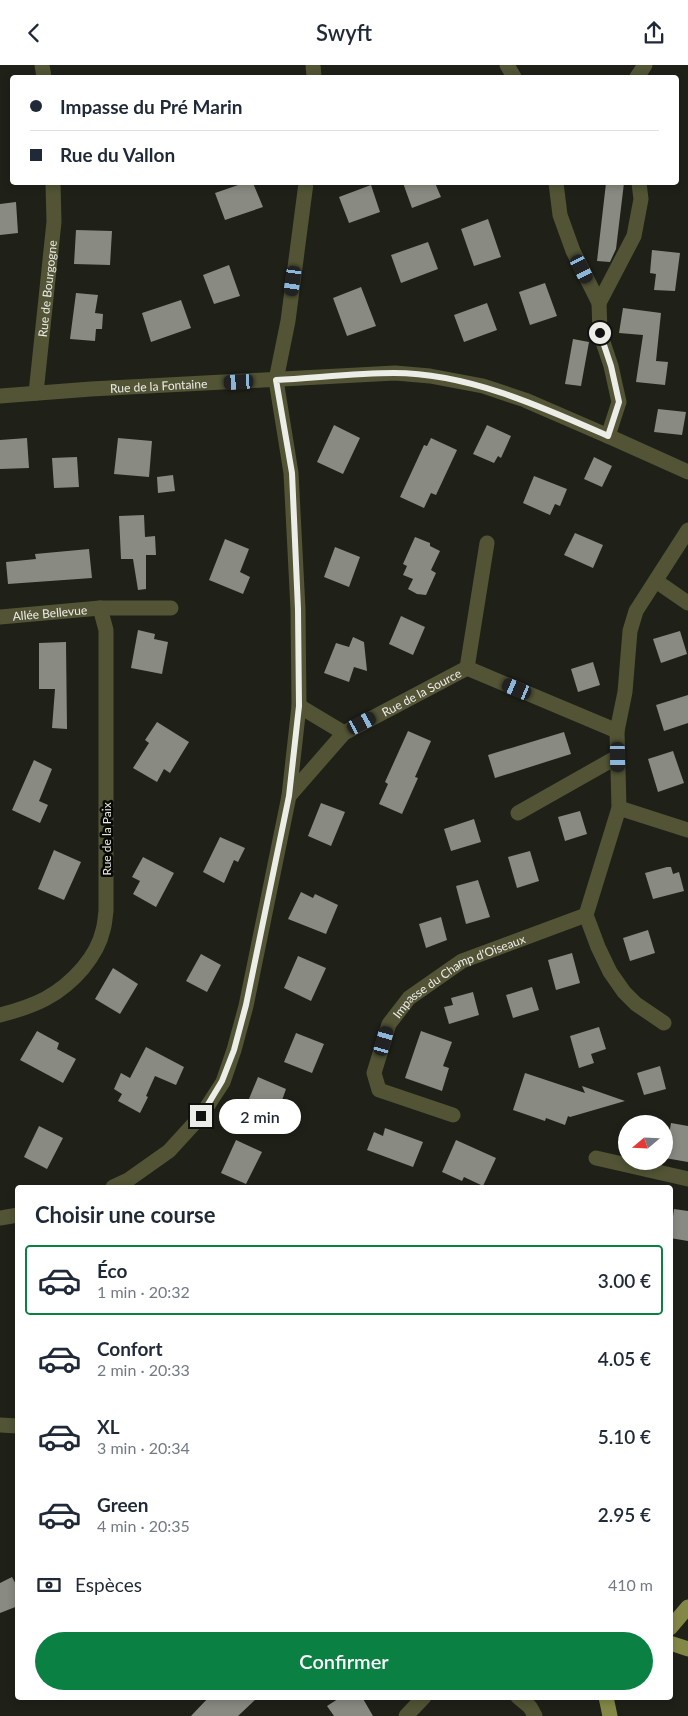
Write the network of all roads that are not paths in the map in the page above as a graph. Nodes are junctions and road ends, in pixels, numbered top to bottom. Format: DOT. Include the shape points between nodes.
graph roads {
  1 [pos="53,185"];
  2 [pos="306,185"];
  3 [pos="556,185"];
  4 [pos="639,185"];
  5 [pos="600,303"];
  6 [pos="276,380"];
  7 [pos="36,393"];
  8 [pos="0,396"];
  9 [pos="608,436"];
  10 [pos="688,473"];
  11 [pos="688,530"];
  12 [pos="487,543"];
  13 [pos="656,581"];
  14 [pos="688,603"];
  15 [pos="100,608"];
  16 [pos="171,608"];
  17 [pos="0,617"];
  18 [pos="467,668"];
  19 [pos="299,706"];
  20 [pos="617,731"];
  21 [pos="344,733"];
  22 [pos="618,757"];
  23 [pos="289,796"];
  24 [pos="619,808"];
  25 [pos="518,813"];
  26 [pos="688,831"];
  27 [pos="586,915"];
  28 [pos="0,1015"];
  29 [pos="664,1023"];
  30 [pos="453,1115"];
  31 [pos="596,1158"];
  32 [pos="688,1179"];
  33 [pos="118,1185"];
  34 [pos="15,1216"];
  35 [pos="0,1219"];
  36 [pos="0,1425"];
  37 [pos="15,1426"];
  38 [pos="688,1607"];
  39 [pos="673,1624"];
  40 [pos="673,1644"];
  41 [pos="688,1649"];
  42 [pos="421,1700"];
  43 [pos="522,1700"];
  44 [pos="406,1716"];
  45 [pos="535,1716"];
  1 -- 7 [label="street, Rue de Bourgogne" via="54,222"];
  2 -- 6 [label="street" via="288,321"];
  3 -- 5 [label="street" via="560,215 573,251"];
  4 -- 5 [label="street" via="641,199 634,235"];
  5 -- 9 [label="street" via="600,333 619,402"];
  6 -- 7 [label="street, Rue de la Fontaine"];
  6 -- 9 [label="street, Rue de la Fontaine" via="395,373 430,376 482,386 525,400"];
  6 -- 19 [label="street" via="292,473"];
  7 -- 8 [label="street, Rue de la Fontaine"];
  9 -- 10 [label="street, Rue de la Fontaine"];
  11 -- 13 [label="street"];
  12 -- 18 [label="street, Rue de la Source"];
  13 -- 14 [label="street"];
  13 -- 20 [label="street" via="636,611 630,631 625,692"];
  15 -- 16 [label="street, Allée Bellevue"];
  15 -- 17 [label="street, Allée Bellevue"];
  15 -- 28 [label="street, Rue de la Paix" via="106,630 106,911 103,931 93,956 71,982 53,996 26,1009"];
  18 -- 20 [label="street, Rue de la Source"];
  18 -- 21 [label="street, Rue de la Source"];
  19 -- 21 [label="street"];
  19 -- 23 [label="street"];
  20 -- 22 [label="street"];
  21 -- 23 [label="street, Rue de la Source"];
  22 -- 24 [label="street"];
  22 -- 25 [label="street"];
  23 -- 33 [label="street" via="246,1005 222,1081 201,1116 169,1151"];
  24 -- 26 [label="street"];
  24 -- 27 [label="street"];
  27 -- 29 [label="street" via="602,956 624,992"];
  27 -- 30 [label="street, Impasse du Champ d'Oiseaux" via="462,961 409,998 388,1024 374,1073 379,1089"];
  31 -- 32 [label="street"];
  34 -- 35 [label="street"];
  36 -- 37 [label="street"];
  38 -- 39 [label="main road"];
  40 -- 41 [label="main road"];
  42 -- 44 [label="street"];
  43 -- 45 [label="street"];
}
